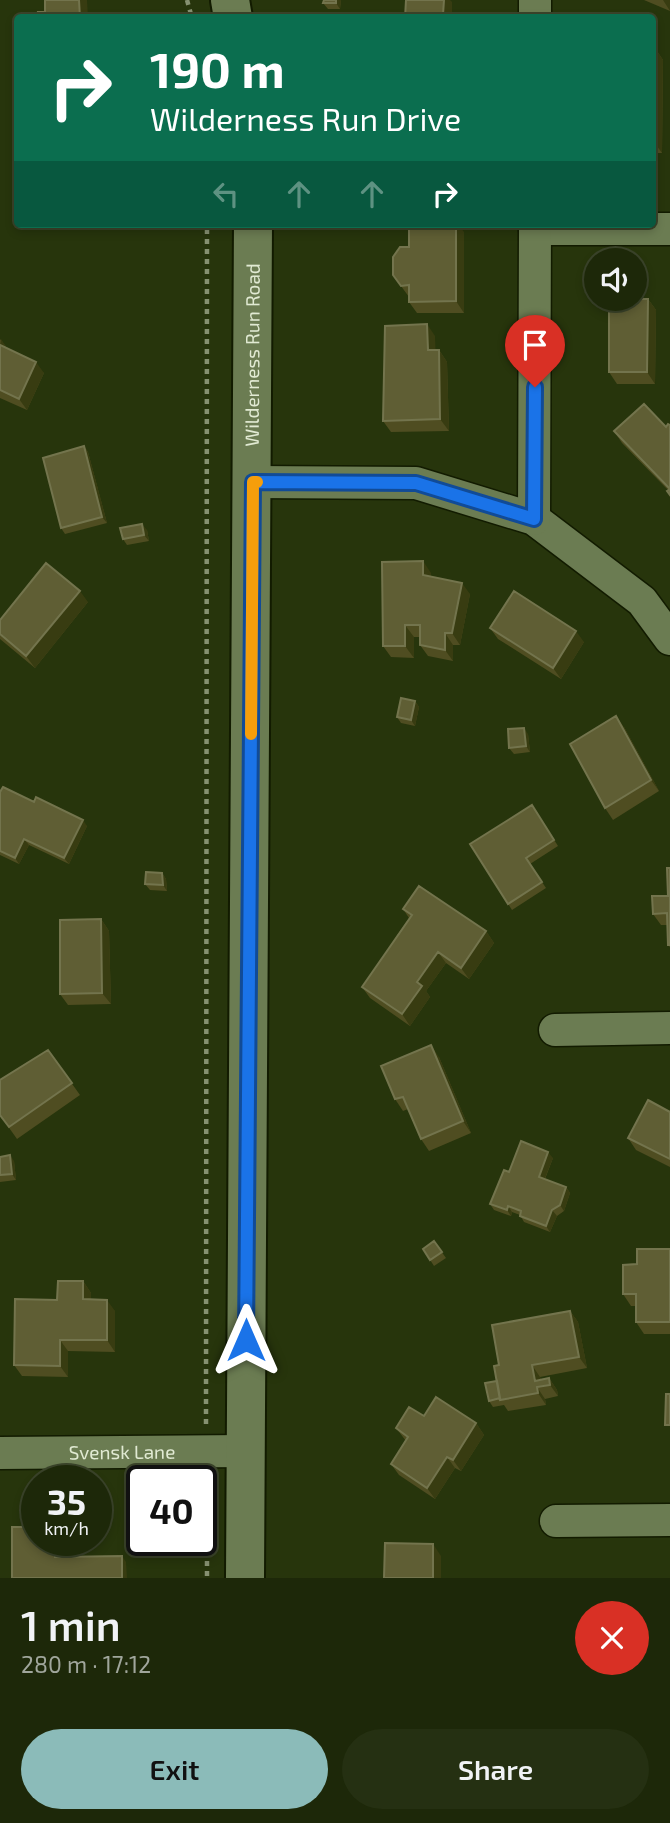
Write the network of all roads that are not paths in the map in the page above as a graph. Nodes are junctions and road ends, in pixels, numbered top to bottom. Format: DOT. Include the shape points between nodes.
graph roads {
  1 [pos="253,228"];
  2 [pos="535,228"];
  3 [pos="625,228"];
  4 [pos="670,229"];
  5 [pos="253,482"];
  6 [pos="534,519"];
  7 [pos="670,639"];
  8 [pos="670,1028"];
  9 [pos="555,1030"];
  10 [pos="245,1451"];
  11 [pos="0,1453"];
  12 [pos="670,1520"];
  13 [pos="556,1521"];
  14 [pos="245,1578"];
  1 -- 5 [label="street, Wilderness Run Road"];
  2 -- 6 [label="street"];
  3 -- 4 [label="street"];
  5 -- 6 [label="street" via="416,483"];
  5 -- 10 [label="street, Wilderness Run Road"];
  6 -- 7 [label="street" via="642,601"];
  8 -- 9 [label="street"];
  10 -- 11 [label="street, Svensk Lane"];
  10 -- 14 [label="street, Wilderness Run Road"];
  12 -- 13 [label="street"];
}
